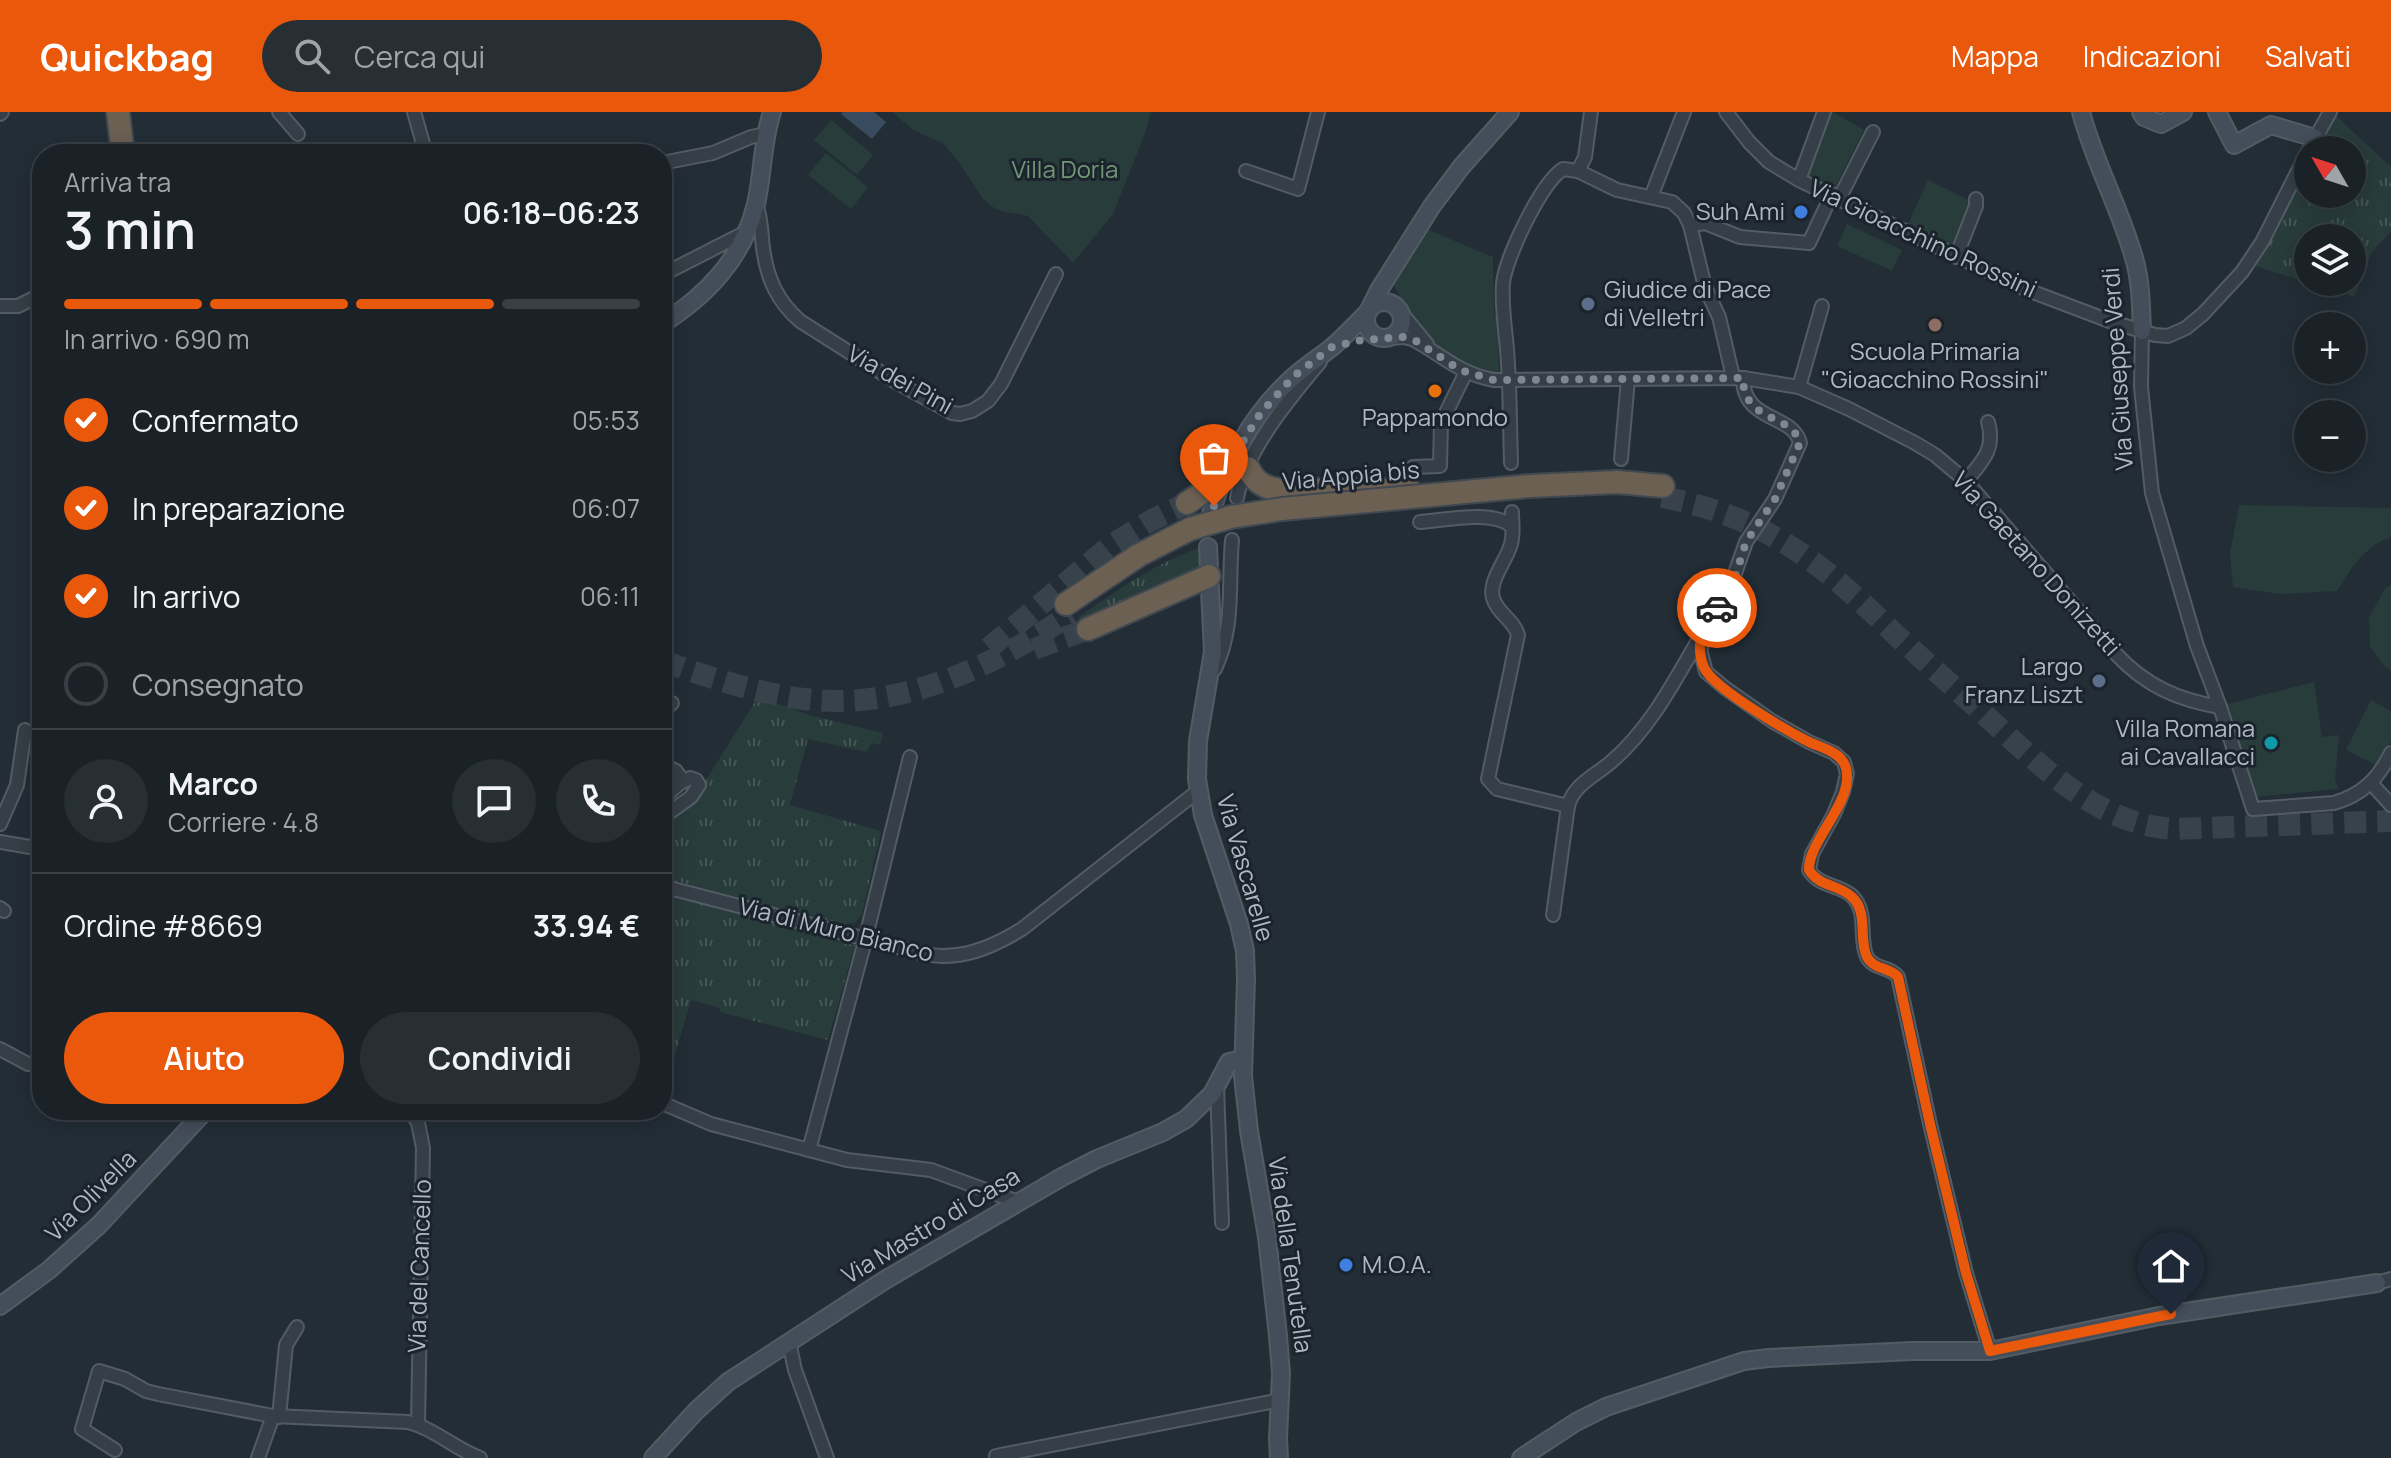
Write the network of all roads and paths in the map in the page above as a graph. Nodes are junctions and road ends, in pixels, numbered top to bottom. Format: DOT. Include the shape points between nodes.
graph roads {
  1 [pos="118,112"];
  2 [pos="130,112"];
  3 [pos="279,112"];
  4 [pos="414,112"];
  5 [pos="772,112"];
  6 [pos="1318,112"];
  7 [pos="1510,112"];
  8 [pos="1591,112"];
  9 [pos="1684,112"];
  10 [pos="1726,112"];
  11 [pos="1824,112"];
  12 [pos="2081,112"];
  13 [pos="2141,112"];
  14 [pos="2183,112"];
  15 [pos="2217,112"];
  16 [pos="2330,112"];
  17 [pos="1873,132"];
  18 [pos="298,134"];
  19 [pos="766,134"];
  20 [pos="2317,136"];
  21 [pos="2294,137"];
  22 [pos="122,144"];
  23 [pos="132,144"];
  24 [pos="423,144"];
  25 [pos="672,161"];
  26 [pos="1246,171"];
  27 [pos="1578,171"];
  28 [pos="2294,179"];
  29 [pos="1799,180"];
  30 [pos="1836,196"];
  31 [pos="1651,197"];
  32 [pos="1976,199"];
  33 [pos="756,204"];
  34 [pos="1690,225"];
  35 [pos="746,232"];
  36 [pos="1956,257"];
  37 [pos="1399,260"];
  38 [pos="672,270"];
  39 [pos="1056,274"];
  40 [pos="32,299"];
  41 [pos="0,306"];
  42 [pos="1822,306"];
  43 [pos="1396,308"];
  44 [pos="1368,311"];
  45 [pos="672,317"];
  46 [pos="2142,331"];
  47 [pos="1384,338"];
  48 [pos="1332,347"];
  49 [pos="1434,353"];
  50 [pos="1466,372"];
  51 [pos="1738,378"];
  52 [pos="1628,379"];
  53 [pos="1509,381"];
  54 [pos="1799,387"];
  55 [pos="1988,422"];
  56 [pos="1621,459"];
  57 [pos="1511,463"];
  58 [pos="1413,467"];
  59 [pos="1248,468"];
  60 [pos="1224,478"];
  61 [pos="1966,481"];
  62 [pos="1530,492"];
  63 [pos="1662,492"];
  64 [pos="1454,493"];
  65 [pos="1237,498"];
  66 [pos="1187,503"];
  67 [pos="1512,512"];
  68 [pos="1211,514"];
  69 [pos="1420,522"];
  70 [pos="1512,526"];
  71 [pos="1197,538"];
  72 [pos="1232,540"];
  73 [pos="1209,576"];
  74 [pos="1701,636"];
  75 [pos="1209,679"];
  76 [pos="2220,707"];
  77 [pos="25,730"];
  78 [pos="2391,753"];
  79 [pos="910,757"];
  80 [pos="672,769"];
  81 [pos="2386,774"];
  82 [pos="683,781"];
  83 [pos="2371,783"];
  84 [pos="672,790"];
  85 [pos="1198,791"];
  86 [pos="2391,805"];
  87 [pos="1568,806"];
  88 [pos="672,810"];
  89 [pos="0,824"];
  90 [pos="0,842"];
  91 [pos="32,847"];
  92 [pos="672,889"];
  93 [pos="1553,915"];
  94 [pos="865,941"];
  95 [pos="0,1049"];
  96 [pos="1243,1059"];
  97 [pos="28,1064"];
  98 [pos="1217,1085"];
  99 [pos="672,1107"];
  100 [pos="196,1120"];
  101 [pos="415,1120"];
  102 [pos="809,1150"];
  103 [pos="1018,1202"];
  104 [pos="1222,1223"];
  105 [pos="2384,1281"];
  106 [pos="3,1299"];
  107 [pos="297,1327"];
  108 [pos="789,1342"];
  109 [pos="1990,1351"];
  110 [pos="1280,1400"];
  111 [pos="276,1416"];
  112 [pos="418,1424"];
  113 [pos="115,1450"];
  114 [pos="996,1456"];
  115 [pos="258,1458"];
  116 [pos="480,1458"];
  117 [pos="653,1458"];
  118 [pos="827,1458"];
  119 [pos="1279,1458"];
  120 [pos="1521,1458"];
  1 -- 22 [label="highway"];
  2 -- 23 [label="highway"];
  3 -- 18 [label="street"];
  4 -- 24 [label="street"];
  5 -- 19 [label="street"];
  6 -- 26 [label="street" via="1298,189"];
  7 -- 37 [label="street" via="1439,196"];
  8 -- 27 [label="street"];
  9 -- 31 [label="street"];
  10 -- 29 [label="street, Via Gioacchino Rossini" via="1769,162"];
  11 -- 29 [label="street"];
  12 -- 46 [label="street, Via Giuseppe Verdi" via="2134,258"];
  13 -- 14 [label="street" via="2161,124"];
  15 -- 21 [label="street" via="2234,145 2271,125"];
  16 -- 20 [label="street"];
  17 -- 30 [label="street"];
  19 -- 25 [label="street"];
  19 -- 33 [label="street"];
  27 -- 31 [label="street" via="1617,190"];
  27 -- 53 [label="street" via="1563,169 1549,182 1507,268 1503,290"];
  28 -- 46 [label="street" via="2256,253 2226,292 2180,331 2162,336"];
  29 -- 30 [label="street, Via Gioacchino Rossini"];
  30 -- 34 [label="street" via="1809,243 1740,237 1705,223"];
  30 -- 36 [label="street, Via Gioacchino Rossini"];
  31 -- 34 [label="street" via="1675,204"];
  32 -- 36 [label="street"];
  33 -- 35 [label="street"];
  33 -- 39 [label="street, Via dei Pini" via="766,270 789,311 952,413 972,411 995,392"];
  34 -- 51 [label="street" via="1705,287"];
  35 -- 38 [label="street"];
  35 -- 45 [label="street" via="719,277"];
  36 -- 46 [label="street, Via Gioacchino Rossini" via="2025,289"];
  37 -- 43 [label="street" via="1390,283"];
  37 -- 44 [label="street"];
  40 -- 41 [label="street"];
  42 -- 54 [label="street"];
  43 -- 44 [label="street" via="1379,303"];
  43 -- 47 [label="street" via="1401,326"];
  43 -- 49 [label="street, Via Gaetano Donizetti"];
  44 -- 47 [label="street" via="1366,325 1373,335"];
  44 -- 48 [label="street"];
  46 -- 76 [label="street, Via Giuseppe Verdi" via="2141,387 2152,493"];
  47 -- 48 [label="street"];
  47 -- 49 [label="street, Via Gaetano Donizetti" via="1408,337"];
  48 -- 59 [label="street" via="1276,418"];
  48 -- 60 [label="street" via="1269,402"];
  49 -- 50 [label="street, Via Gaetano Donizetti"];
  50 -- 53 [label="street, Via Gaetano Donizetti"];
  50 -- 58 [label="street" via="1441,423 1440,466"];
  51 -- 52 [label="street, Via Gaetano Donizetti"];
  51 -- 54 [label="street, Via Gaetano Donizetti"];
  51 -- 74 [label="street" via="1755,408 1795,432 1799,446"];
  52 -- 53 [label="street, Via Gaetano Donizetti"];
  52 -- 56 [label="street"];
  53 -- 57 [label="street"];
  54 -- 61 [label="street, Via Gaetano Donizetti" via="1898,432"];
  55 -- 61 [label="street" via="1990,446"];
  59 -- 64 [label="highway, bridge" via="1268,488 1280,490"];
  59 -- 65 [label="street"];
  60 -- 66 [label="highway"];
  60 -- 68 [label="street"];
  61 -- 76 [label="street, Via Gaetano Donizetti" via="2130,668 2165,693"];
  62 -- 63 [label="highway, Via Appia bis"];
  62 -- 64 [label="highway, Via Appia bis, bridge"];
  62 -- 71 [label="highway, Via Appia bis" via="1290,520"];
  64 -- 71 [label="highway, Via Appia bis, bridge" via="1231,517"];
  67 -- 70 [label="street"];
  69 -- 70 [label="street" via="1489,517"];
  70 -- 87 [label="street" via="1492,596 1518,635 1488,779 1497,789"];
  71 -- 73 [label="street, Via Vascarelle"];
  71 -- 73 [label="highway, Via Appia bis" via="1148,562 1075,615"];
  72 -- 75 [label="street" via="1227,633"];
  73 -- 75 [label="street, Via Vascarelle"];
  74 -- 87 [label="street" via="1643,729 1576,789"];
  74 -- 109 [label="street" via="1703,666 1715,681 1772,721 1834,753 1845,766 1840,800 1809,870 1818,881 1854,898 1867,957 1898,977 1966,1273"];
  75 -- 85 [label="street, Via Vascarelle" via="1198,741"];
  76 -- 83 [label="street, Via Giuseppe Verdi" via="2253,809 2334,803"];
  77 -- 89 [label="street" via="17,785"];
  78 -- 81 [label="street"];
  79 -- 94 [label="street"];
  80 -- 82 [label="street"];
  81 -- 83 [label="street"];
  82 -- 84 [label="street"];
  82 -- 88 [label="street" via="690,778 699,785"];
  83 -- 86 [label="street"];
  85 -- 94 [label="street, Via di Muro Bianco" via="999,942 947,957"];
  85 -- 96 [label="street, Via Vascarelle" via="1245,951"];
  87 -- 93 [label="street"];
  90 -- 91 [label="street"];
  92 -- 94 [label="street, Via di Muro Bianco"];
  94 -- 102 [label="street"];
  95 -- 97 [label="street"];
  96 -- 98 [label="street, Via Mastro di Casa" via="1229,1062"];
  96 -- 110 [label="street, Via della Tenutella" via="1247,1120 1271,1222"];
  98 -- 103 [label="street, Via Mastro di Casa" via="1199,1109 1173,1127 1089,1163"];
  98 -- 104 [label="street"];
  99 -- 102 [label="street" via="711,1124"];
  100 -- 106 [label="street, Via Olivella" via="65,1257"];
  101 -- 112 [label="street, Via del Cancello" via="423,1154"];
  102 -- 103 [label="street" via="859,1163 931,1170"];
  103 -- 108 [label="street, Via Mastro di Casa"];
  105 -- 109 [label="street" via="2149,1318"];
  107 -- 111 [label="street" via="286,1345"];
  108 -- 117 [label="street, Via Mastro di Casa" via="719,1389"];
  108 -- 118 [label="street"];
  109 -- 120 [label="street" via="1744,1361 1612,1405"];
  110 -- 114 [label="street"];
  110 -- 119 [label="street, Via della Tenutella"];
  111 -- 112 [label="street"];
  111 -- 113 [label="street" via="146,1391 99,1371 82,1429"];
  111 -- 115 [label="street"];
  112 -- 116 [label="street"];
}
